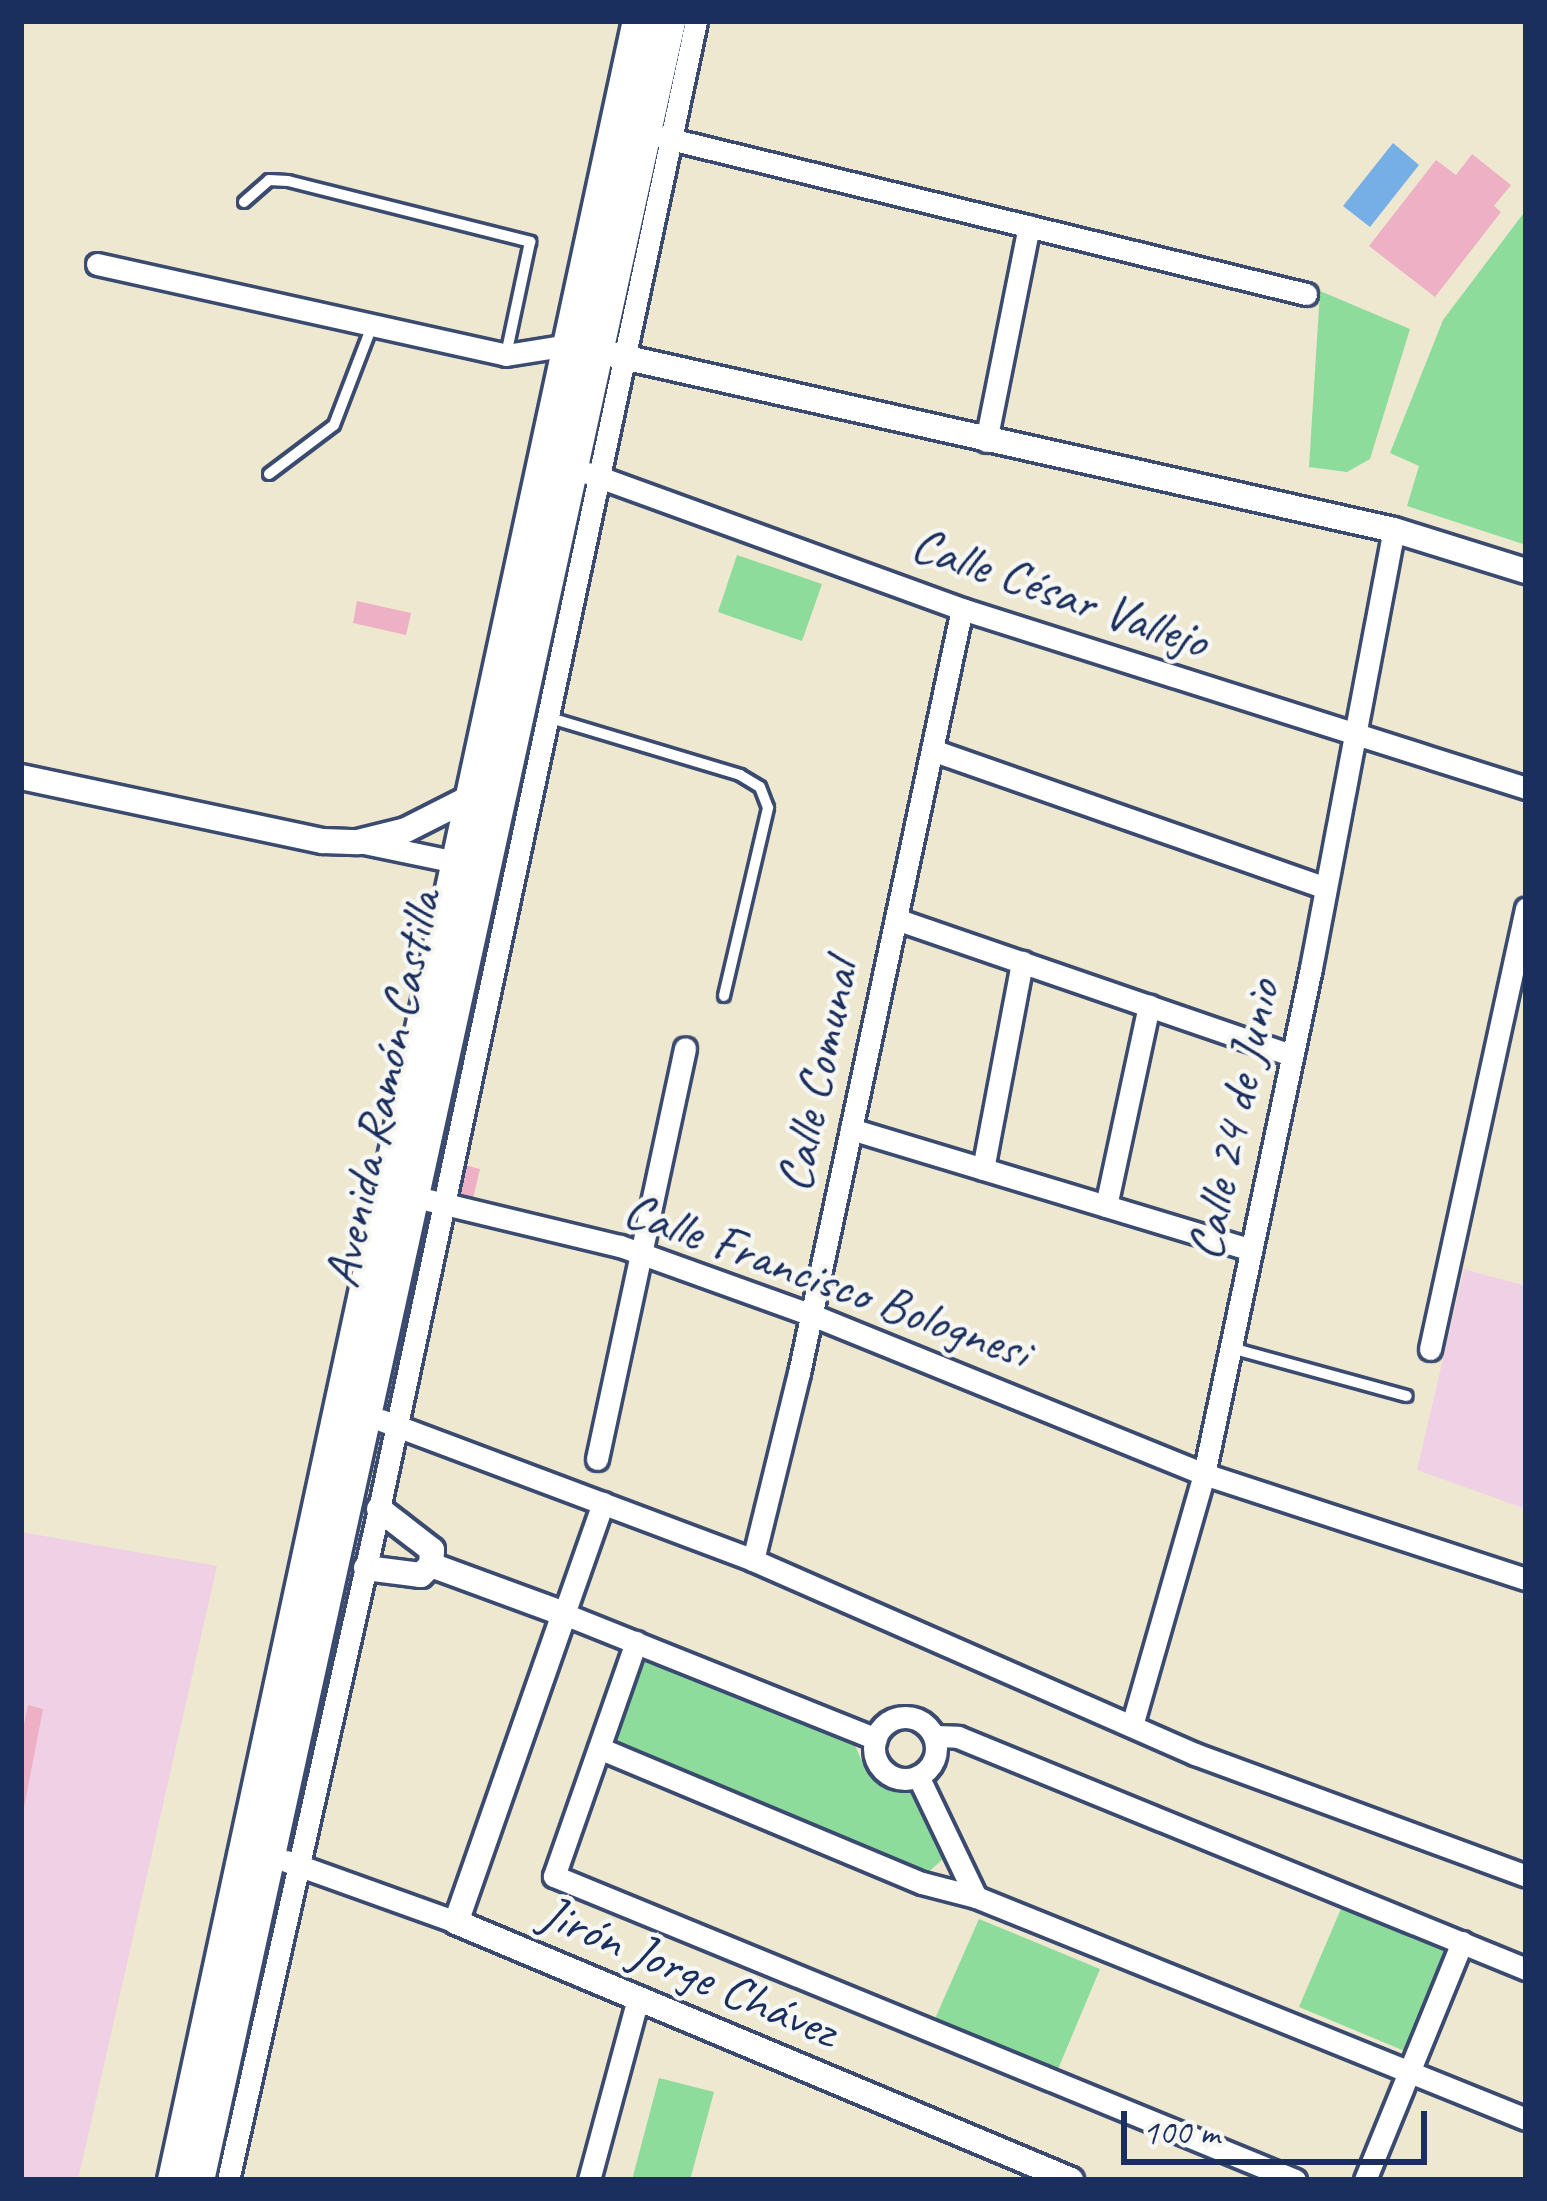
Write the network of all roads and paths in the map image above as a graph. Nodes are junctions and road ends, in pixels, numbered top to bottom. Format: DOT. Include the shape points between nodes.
graph roads {
  1 [pos="639,21"];
  2 [pos="668,21"];
  3 [pos="697,21"];
  4 [pos="657,136"];
  5 [pos="244,202"];
  6 [pos="1029,226"];
  7 [pos="97,264"];
  8 [pos="1306,294"];
  9 [pos="373,326"];
  10 [pos="596,351"];
  11 [pos="506,355"];
  12 [pos="986,441"];
  13 [pos="584,471"];
  14 [pos="269,474"];
  15 [pos="1394,530"];
  16 [pos="1526,571"];
  17 [pos="962,609"];
  18 [pos="532,713"];
  19 [pos="1355,738"];
  20 [pos="932,750"];
  21 [pos="21,777"];
  22 [pos="1526,788"];
  23 [pos="471,796"];
  24 [pos="358,842"];
  25 [pos="470,864"];
  26 [pos="1326,888"];
  27 [pos="1526,908"];
  28 [pos="896,919"];
  29 [pos="1022,962"];
  30 [pos="474,978"];
  31 [pos="724,996"];
  32 [pos="1149,1006"];
  33 [pos="685,1048"];
  34 [pos="1292,1055"];
  35 [pos="851,1129"];
  36 [pos="983,1169"];
  37 [pos="426,1199"];
  38 [pos="1106,1206"];
  39 [pos="1251,1250"];
  40 [pos="640,1253"];
  41 [pos="812,1315"];
  42 [pos="1231,1348"];
  43 [pos="1430,1348"];
  44 [pos="1408,1396"];
  45 [pos="378,1420"];
  46 [pos="597,1459"];
  47 [pos="1204,1474"];
  48 [pos="603,1503"];
  49 [pos="379,1509"];
  50 [pos="753,1560"];
  51 [pos="349,1565"];
  52 [pos="431,1565"];
  53 [pos="1526,1580"];
  54 [pos="564,1614"];
  55 [pos="636,1642"];
  56 [pos="1133,1722"];
  57 [pos="934,1736"];
  58 [pos="876,1739"];
  59 [pos="599,1748"];
  60 [pos="918,1776"];
  61 [pos="283,1860"];
  62 [pos="1526,1876"];
  63 [pos="976,1897"];
  64 [pos="457,1922"];
  65 [pos="1462,1942"];
  66 [pos="1526,1969"];
  67 [pos="638,1998"];
  68 [pos="1411,2072"];
  69 [pos="1526,2119"];
  70 [pos="174,2180"];
  71 [pos="197,2180"];
  72 [pos="228,2180"];
  73 [pos="589,2180"];
  74 [pos="1071,2180"];
  75 [pos="1295,2180"];
  76 [pos="1365,2180"];
  1 -- 10 [label="highway, Avenida Ramón Castilla"];
  2 -- 4 [label="highway, Avenida Ramón Castilla"];
  3 -- 4 [label="street"];
  4 -- 6 [label="street"];
  4 -- 10 [label="highway, Avenida Ramón Castilla"];
  5 -- 11 [label="lane" via="269,180 288,181 530,242"];
  6 -- 8 [label="street"];
  6 -- 12 [label="street"];
  7 -- 9 [label="street"];
  9 -- 11 [label="street"];
  9 -- 14 [label="lane" via="334,425"];
  10 -- 11 [label="street"];
  10 -- 12 [label="street"];
  10 -- 13 [label="highway, Avenida Ramón Castilla"];
  10 -- 23 [label="highway, Avenida Ramón Castilla"];
  12 -- 15 [label="street"];
  13 -- 17 [label="street, Calle César Vallejo"];
  13 -- 18 [label="highway, Avenida Ramón Castilla"];
  15 -- 16 [label="street"];
  15 -- 19 [label="street, Calle 24 de Junio"];
  17 -- 19 [label="street, Calle César Vallejo"];
  17 -- 20 [label="street, Calle Comunal"];
  18 -- 25 [label="highway, Avenida Ramón Castilla"];
  18 -- 30 [label="street"];
  18 -- 31 [label="lane" via="740,775 760,788 767,808"];
  19 -- 22 [label="street, Calle César Vallejo"];
  19 -- 26 [label="street, Calle 24 de Junio"];
  20 -- 26 [label="street"];
  20 -- 28 [label="street, Calle Comunal"];
  21 -- 24 [label="street" via="323,842"];
  23 -- 24 [label="street" via="406,830"];
  23 -- 25 [label="highway, Avenida Ramón Castilla"];
  24 -- 25 [label="street"];
  25 -- 30 [label="highway, Avenida Ramón Castilla"];
  25 -- 70 [label="highway, Avenida Ramón Castilla"];
  26 -- 34 [label="street, Calle 24 de Junio"];
  27 -- 43 [label="street"];
  28 -- 29 [label="street"];
  28 -- 35 [label="street, Calle Comunal"];
  29 -- 32 [label="street"];
  29 -- 36 [label="street"];
  30 -- 37 [label="highway, Avenida Ramón Castilla"];
  32 -- 34 [label="street"];
  32 -- 38 [label="street"];
  33 -- 40 [label="street"];
  34 -- 39 [label="street, Calle 24 de Junio"];
  35 -- 36 [label="street"];
  35 -- 41 [label="street, Calle Comunal"];
  36 -- 38 [label="street"];
  37 -- 40 [label="street, Calle Francisco Bolognesi"];
  37 -- 45 [label="highway, Avenida Ramón Castilla"];
  38 -- 39 [label="street"];
  39 -- 42 [label="street, Calle 24 de Junio"];
  40 -- 41 [label="street, Calle Francisco Bolognesi"];
  40 -- 46 [label="street"];
  41 -- 47 [label="street, Calle Francisco Bolognesi"];
  41 -- 50 [label="street, Calle Comunal"];
  42 -- 44 [label="lane"];
  42 -- 47 [label="street, Calle 24 de Junio"];
  45 -- 48 [label="street"];
  45 -- 49 [label="street"];
  45 -- 51 [label="highway, Avenida Ramón Castilla"];
  47 -- 53 [label="street, Calle Francisco Bolognesi"];
  47 -- 56 [label="street, Calle 24 de Junio"];
  48 -- 50 [label="street"];
  48 -- 54 [label="street"];
  49 -- 51 [label="street"];
  49 -- 52 [label="street" via="432,1550"];
  50 -- 56 [label="street"];
  51 -- 52 [label="street" via="421,1575"];
  51 -- 61 [label="highway, Avenida Ramón Castilla"];
  52 -- 54 [label="street"];
  54 -- 55 [label="street"];
  54 -- 64 [label="street"];
  55 -- 58 [label="street"];
  55 -- 59 [label="street"];
  56 -- 62 [label="street" via="1195,1754"];
  57 -- 58 [label="street" via="904,1717 886,1723"];
  57 -- 60 [label="street" via="932,1763"];
  57 -- 65 [label="street" via="958,1737"];
  58 -- 60 [label="street" via="877,1759 889,1774"];
  59 -- 63 [label="street" via="922,1883"];
  59 -- 75 [label="street" via="554,1876"];
  60 -- 63 [label="street"];
  61 -- 64 [label="street, Jirón Jorge Chávez"];
  61 -- 71 [label="highway, Avenida Ramón Castilla"];
  61 -- 72 [label="street"];
  63 -- 68 [label="street"];
  64 -- 67 [label="street, Jirón Jorge Chávez"];
  65 -- 66 [label="street"];
  65 -- 68 [label="street"];
  67 -- 73 [label="street"];
  67 -- 74 [label="street, Jirón Jorge Chávez"];
  68 -- 69 [label="street"];
  68 -- 76 [label="street"];
}
